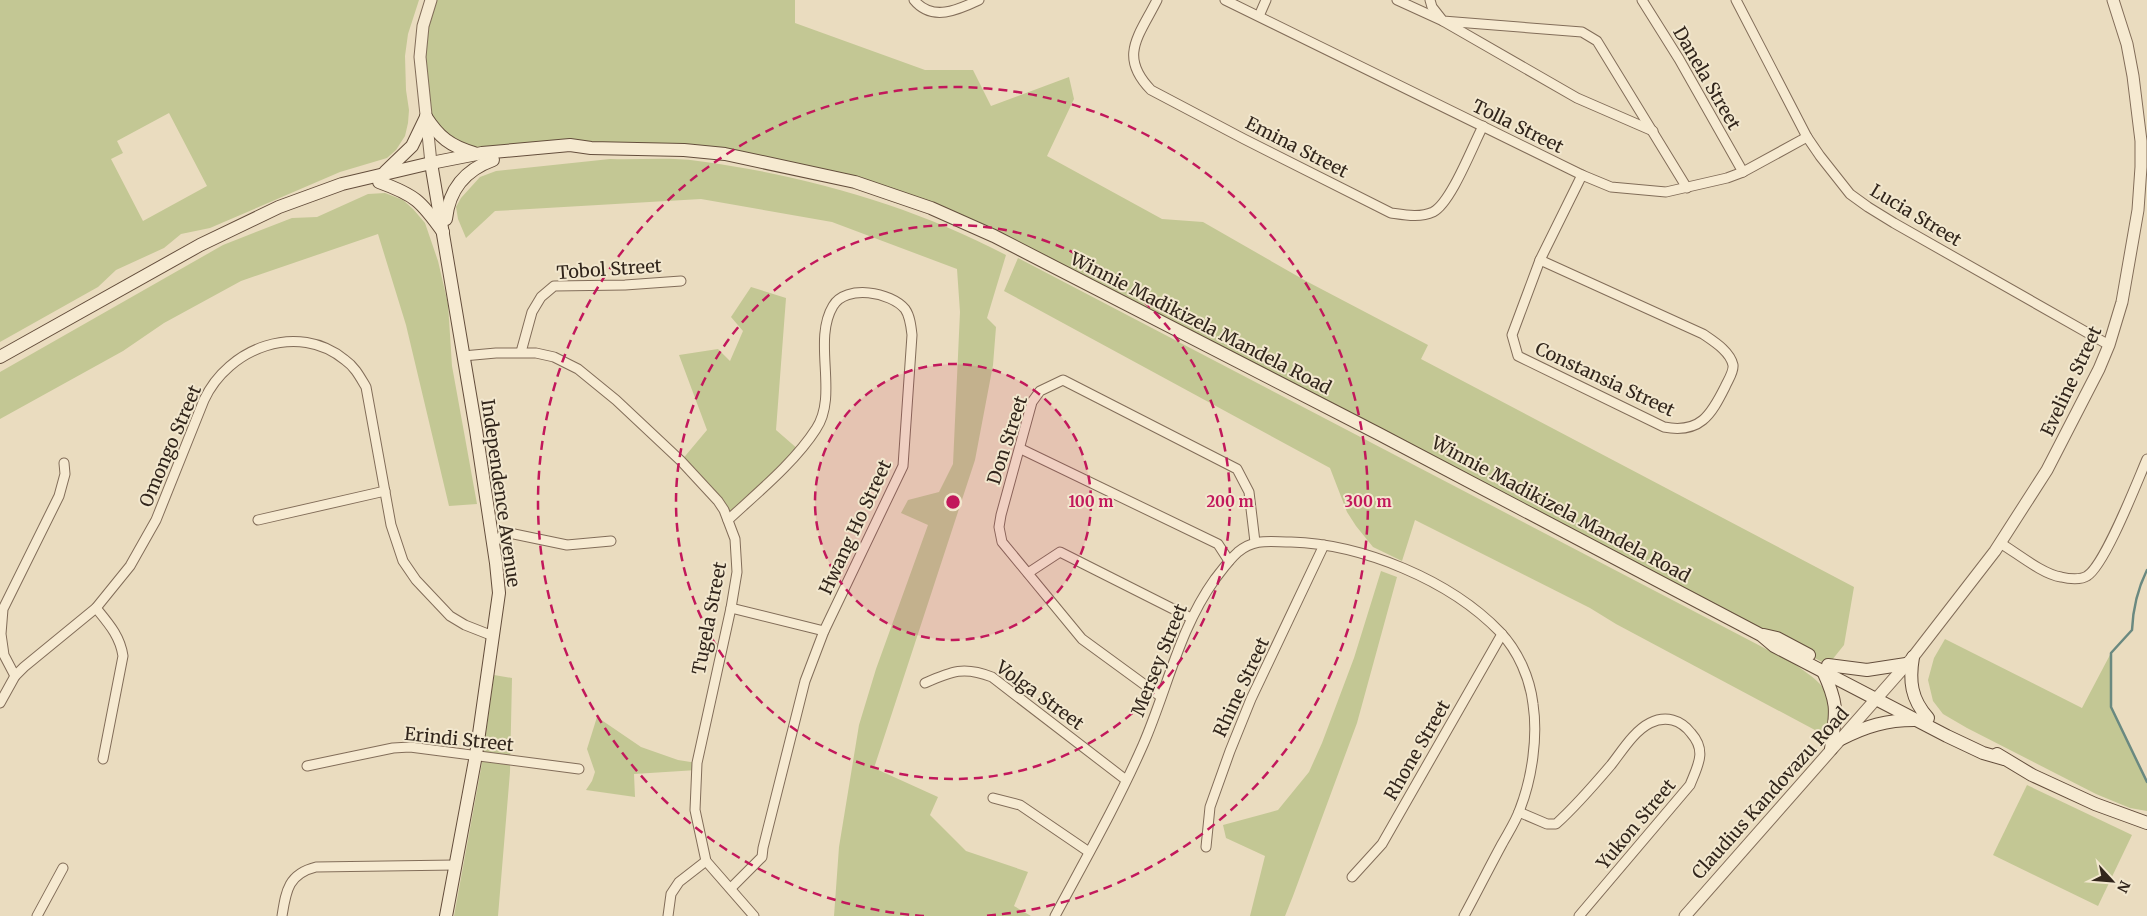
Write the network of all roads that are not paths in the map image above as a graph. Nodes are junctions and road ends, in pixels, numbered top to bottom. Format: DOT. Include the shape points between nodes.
graph roads {
  1 [pos="431,0"];
  2 [pos="914,0"];
  3 [pos="979,0"];
  4 [pos="1158,0"];
  5 [pos="1225,0"];
  6 [pos="1266,0"];
  7 [pos="1398,0"];
  8 [pos="1430,0"];
  9 [pos="1642,0"];
  10 [pos="1736,0"];
  11 [pos="2113,0"];
  12 [pos="1258,16"];
  13 [pos="1443,21"];
  14 [pos="426,117"];
  15 [pos="1483,126"];
  16 [pos="1653,131"];
  17 [pos="1807,137"];
  18 [pos="487,157"];
  19 [pos="432,167"];
  20 [pos="2144,168"];
  21 [pos="1743,172"];
  22 [pos="1582,175"];
  23 [pos="380,178"];
  24 [pos="1687,188"];
  25 [pos="444,234"];
  26 [pos="1540,260"];
  27 [pos="680,281"];
  28 [pos="2109,345"];
  29 [pos="521,352"];
  30 [pos="463,356"];
  31 [pos="0,357"];
  32 [pos="1020,450"];
  33 [pos="2147,459"];
  34 [pos="64,463"];
  35 [pos="385,492"];
  36 [pos="258,520"];
  37 [pos="728,520"];
  38 [pos="493,541"];
  39 [pos="611,541"];
  40 [pos="1256,542"];
  41 [pos="2000,543"];
  42 [pos="1324,545"];
  43 [pos="1229,561"];
  44 [pos="1028,573"];
  45 [pos="96,608"];
  46 [pos="731,608"];
  47 [pos="1191,618"];
  48 [pos="824,631"];
  49 [pos="1502,634"];
  50 [pos="493,636"];
  51 [pos="1909,660"];
  52 [pos="1826,668"];
  53 [pos="15,676"];
  54 [pos="926,683"];
  55 [pos="1160,696"];
  56 [pos="1879,696"];
  57 [pos="0,703"];
  58 [pos="1922,719"];
  59 [pos="1841,738"];
  60 [pos="1832,749"];
  61 [pos="476,755"];
  62 [pos="103,760"];
  63 [pos="308,766"];
  64 [pos="579,769"];
  65 [pos="1126,780"];
  66 [pos="993,798"];
  67 [pos="1519,812"];
  68 [pos="2147,823"];
  69 [pos="1206,847"];
  70 [pos="1089,852"];
  71 [pos="706,862"];
  72 [pos="454,865"];
  73 [pos="63,868"];
  74 [pos="1352,877"];
  75 [pos="731,888"];
  76 [pos="37,916"];
  77 [pos="282,916"];
  78 [pos="446,916"];
  79 [pos="668,916"];
  80 [pos="754,916"];
  81 [pos="1055,916"];
  82 [pos="1464,916"];
  83 [pos="1579,916"];
  84 [pos="1685,916"];
  1 -- 14 [label="street" via="423,26 420,57"];
  2 -- 3 [label="street" via="935,13 955,11"];
  4 -- 15 [label="street, Emina Street" via="1133,52 1134,68 1151,90 1392,213 1417,216 1433,212 1444,203"];
  5 -- 12 [label="street, Tolla Street"];
  6 -- 12 [label="street"];
  7 -- 13 [label="street"];
  8 -- 13 [label="street"];
  9 -- 21 [label="street, Danela Street"];
  10 -- 17 [label="street, Lucia Street"];
  11 -- 20 [label="street, Eveline Street" via="2133,76"];
  12 -- 15 [label="street, Tolla Street"];
  13 -- 16 [label="street" via="1576,98"];
  13 -- 16 [label="street" via="1582,32 1597,41"];
  14 -- 18 [label="main road" via="450,144"];
  14 -- 19 [label="street"];
  14 -- 23 [label="main road" via="412,146"];
  15 -- 22 [label="street, Tolla Street"];
  16 -- 24 [label="street"];
  17 -- 21 [label="street, Tolla Street"];
  17 -- 28 [label="street, Lucia Street" via="1850,194 1868,208"];
  18 -- 19 [label="main road, Winnie Madikizela Mandela Road"];
  18 -- 25 [label="main road" via="457,185 447,209"];
  18 -- 52 [label="main road, Winnie Madikizela Mandela Road" via="570,154 591,148 651,148 725,154 855,182 895,194 1029,254 1762,634 1777,638"];
  19 -- 23 [label="main road, Winnie Madikizela Mandela Road"];
  19 -- 25 [label="main road, Independence Avenue"];
  20 -- 28 [label="street, Eveline Street" via="2132,253"];
  21 -- 24 [label="street, Tolla Street"];
  22 -- 24 [label="street, Tolla Street" via="1611,187 1632,190 1666,192"];
  22 -- 26 [label="street, Constansia Street"];
  23 -- 25 [label="main road" via="422,204"];
  23 -- 31 [label="main road, Winnie Madikizela Mandela Road" via="256,219 200,245"];
  25 -- 30 [label="main road, Independence Avenue"];
  26 -- 26 [label="street, Constansia Street" via="1703,334 1715,343 1733,364 1732,373 1713,411 1700,424 1674,429 1664,427 1518,356 1512,335"];
  27 -- 29 [label="street, Tobol Street" via="554,286 541,297 532,312"];
  28 -- 41 [label="street, Eveline Street" via="2047,470"];
  29 -- 30 [label="street, Tugela Street"];
  29 -- 37 [label="street, Tugela Street" via="554,357 598,383 681,461 718,501"];
  30 -- 38 [label="main road, Independence Avenue"];
  32 -- 40 [label="street, Don Street" via="1032,402 1040,391 1063,380 1237,469 1249,492"];
  32 -- 43 [label="street" via="1218,544"];
  32 -- 44 [label="street, Don Street" via="999,527 1002,542"];
  33 -- 41 [label="street" via="2105,553 2086,577 2060,577"];
  34 -- 53 [label="street" via="65,474 59,496 3,609 3,650"];
  35 -- 36 [label="street"];
  35 -- 45 [label="street, Omongo Street" via="366,387 356,371 336,353 302,340 289,340 254,350 234,362 208,390 149,534 130,566"];
  35 -- 50 [label="street, Omongo Street" via="396,543 411,573 450,616"];
  37 -- 46 [label="street, Tugela Street" via="738,561"];
  37 -- 48 [label="street, Hwang Ho Street" via="781,469 820,422 824,404 825,331 839,298 864,292 886,297 905,309 911,321 912,335 903,466"];
  38 -- 39 [label="street" via="507,534 567,545"];
  38 -- 50 [label="main road, Independence Avenue" via="499,594"];
  40 -- 42 [label="street"];
  40 -- 43 [label="street, Mersey Street"];
  41 -- 51 [label="street, Eveline Street"];
  42 -- 49 [label="street" via="1363,553 1400,567 1447,592 1484,617"];
  42 -- 69 [label="street, Rhine Street" via="1251,698 1230,750 1210,807"];
  43 -- 47 [label="street, Mersey Street"];
  44 -- 47 [label="street" via="1060,552"];
  44 -- 55 [label="street, Don Street" via="1082,639"];
  45 -- 53 [label="street, Omongo Street"];
  45 -- 62 [label="street" via="116,633 123,656"];
  46 -- 48 [label="street"];
  46 -- 71 [label="street, Tugela Street" via="697,770 695,810"];
  47 -- 55 [label="street, Mersey Street"];
  48 -- 75 [label="street, Hwang Ho Street" via="795,718 762,857"];
  49 -- 67 [label="street" via="1517,654 1528,682 1535,723 1527,785"];
  49 -- 74 [label="street, Rhone Street" via="1382,844"];
  50 -- 61 [label="main road, Independence Avenue"];
  51 -- 52 [label="main road" via="1867,670"];
  51 -- 56 [label="street, Eveline Street"];
  51 -- 58 [label="main road" via="1912,691"];
  52 -- 56 [label="main road, Winnie Madikizela Mandela Road"];
  52 -- 60 [label="main road" via="1836,708"];
  53 -- 57 [label="street, Omongo Street"];
  54 -- 65 [label="street, Volga Street" via="960,670 976,670 992,677"];
  55 -- 65 [label="street, Mersey Street"];
  56 -- 58 [label="main road, Winnie Madikizela Mandela Road"];
  56 -- 59 [label="street, Claudius Kandovazu Road"];
  58 -- 59 [label="main road" via="1878,723"];
  58 -- 68 [label="main road, Winnie Madikizela Mandela Road" via="1995,752 2032,775"];
  59 -- 60 [label="street, Claudius Kandovazu Road"];
  60 -- 84 [label="street, Claudius Kandovazu Road"];
  61 -- 63 [label="street, Erindi Street" via="403,747"];
  61 -- 64 [label="street, Erindi Street"];
  61 -- 72 [label="main road, Independence Avenue"];
  65 -- 70 [label="street, Mersey Street"];
  66 -- 70 [label="street" via="1020,805"];
  67 -- 82 [label="street"];
  67 -- 83 [label="street, Yukon Street" via="1547,824 1556,824 1650,723 1667,718 1684,724 1700,742 1700,762 1690,786"];
  70 -- 81 [label="street, Mersey Street"];
  71 -- 75 [label="street"];
  71 -- 79 [label="street" via="679,882 671,894"];
  72 -- 77 [label="street" via="306,870 292,881 286,891"];
  72 -- 78 [label="main road, Independence Avenue"];
  73 -- 76 [label="street"];
  75 -- 80 [label="street"];
}
